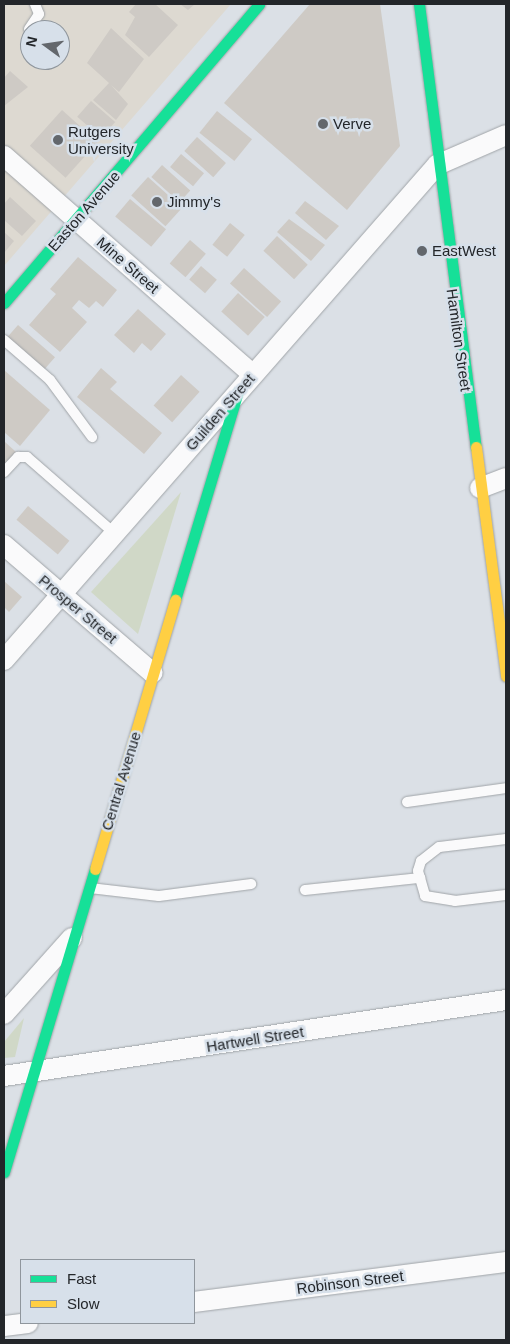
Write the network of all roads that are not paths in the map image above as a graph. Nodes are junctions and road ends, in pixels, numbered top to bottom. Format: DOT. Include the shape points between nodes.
graph roads {
  1 [pos="35,4"];
  2 [pos="259,4"];
  3 [pos="419,4"];
  4 [pos="35,20"];
  5 [pos="506,135"];
  6 [pos="4,156"];
  7 [pos="437,165"];
  8 [pos="77,222"];
  9 [pos="4,302"];
  10 [pos="4,340"];
  11 [pos="252,374"];
  12 [pos="238,391"];
  13 [pos="92,437"];
  14 [pos="4,472"];
  15 [pos="506,478"];
  16 [pos="480,488"];
  17 [pos="114,533"];
  18 [pos="4,545"];
  19 [pos="61,595"];
  20 [pos="4,660"];
  21 [pos="153,673"];
  22 [pos="506,676"];
  23 [pos="506,788"];
  24 [pos="407,802"];
  25 [pos="506,839"];
  26 [pos="420,878"];
  27 [pos="251,884"];
  28 [pos="89,888"];
  29 [pos="305,890"];
  30 [pos="506,895"];
  31 [pos="75,935"];
  32 [pos="506,1000"];
  33 [pos="4,1014"];
  34 [pos="33,1073"];
  35 [pos="4,1076"];
  36 [pos="4,1172"];
  37 [pos="506,1262"];
  38 [pos="195,1302"];
  39 [pos="20,1324"];
  40 [pos="4,1326"];
  1 -- 4 [label="lane" via="39,14"];
  2 -- 8 [label="street, Easton Avenue"];
  3 -- 7 [label="street, Hamilton Street"];
  5 -- 7 [label="street"];
  6 -- 8 [label="street, Mine Street"];
  7 -- 11 [label="street, Guilden Street"];
  7 -- 16 [label="street, Hamilton Street"];
  8 -- 9 [label="street, Easton Avenue"];
  8 -- 11 [label="street, Mine Street"];
  10 -- 13 [label="lane" via="50,380"];
  11 -- 12 [label="street, Guilden Street"];
  12 -- 17 [label="street, Guilden Street"];
  12 -- 21 [label="street, Central Avenue"];
  14 -- 17 [label="lane" via="18,457 27,457"];
  15 -- 16 [label="street"];
  16 -- 22 [label="street, Hamilton Street"];
  17 -- 19 [label="street, Guilden Street"];
  18 -- 19 [label="street, Prosper Street"];
  19 -- 20 [label="street, Guilden Street"];
  19 -- 21 [label="street, Prosper Street"];
  21 -- 28 [label="street, Central Avenue"];
  23 -- 24 [label="lane"];
  25 -- 26 [label="lane" via="439,847 420,861"];
  26 -- 29 [label="lane"];
  26 -- 30 [label="lane" via="424,896 455,901"];
  27 -- 28 [label="lane" via="159,896"];
  28 -- 31 [label="street, Central Avenue"];
  31 -- 33 [label="street"];
  31 -- 34 [label="street, Central Avenue"];
  32 -- 34 [label="street, Hartwell Street"];
  34 -- 35 [label="street, Hartwell Street"];
  34 -- 36 [label="street, Central Avenue"];
  37 -- 38 [label="street, Robinson Street"];
  39 -- 40 [label="street"];
}
